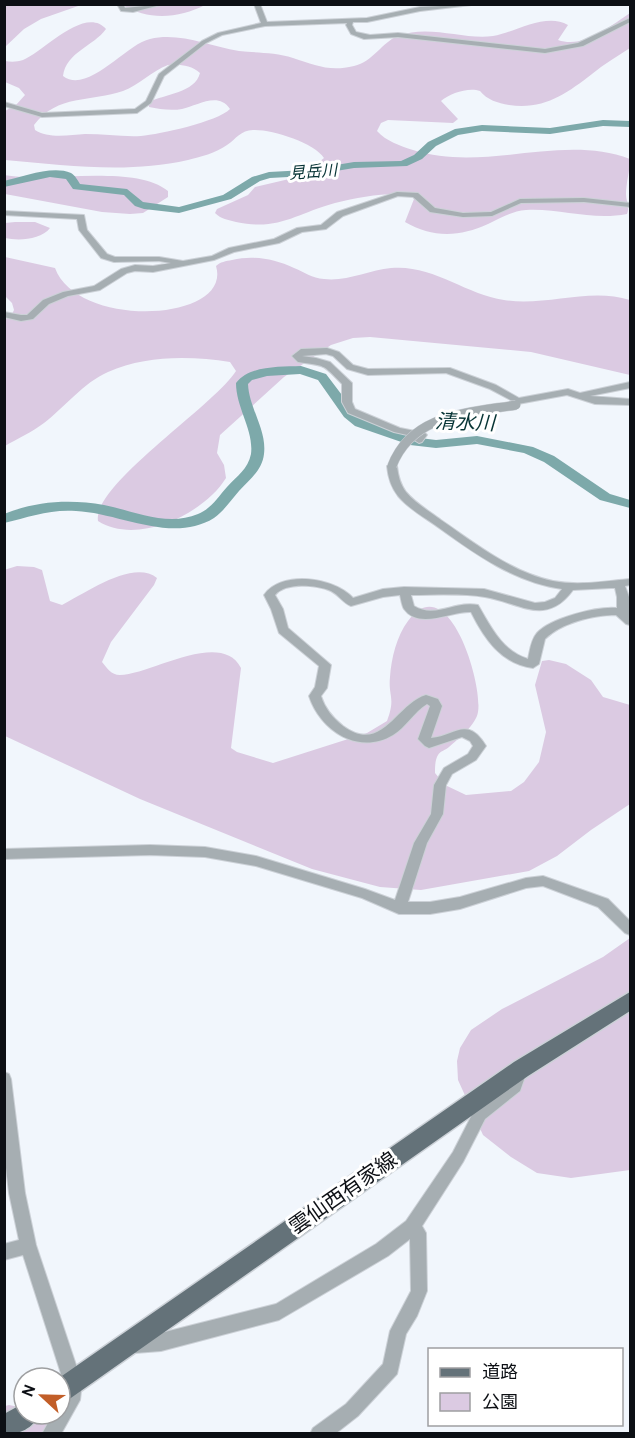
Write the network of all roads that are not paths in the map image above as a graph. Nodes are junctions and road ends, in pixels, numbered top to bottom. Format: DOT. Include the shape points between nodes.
graph roads {
  1 [pos="120,4"];
  2 [pos="160,4"];
  3 [pos="257,4"];
  4 [pos="477,4"];
  5 [pos="630,20"];
  6 [pos="351,21"];
  7 [pos="265,24"];
  8 [pos="4,104"];
  9 [pos="630,205"];
  10 [pos="4,213"];
  11 [pos="189,263"];
  12 [pos="36,311"];
  13 [pos="4,314"];
  14 [pos="4,319"];
  15 [pos="630,385"];
  16 [pos="581,396"];
  17 [pos="630,402"];
  18 [pos="419,440"];
  19 [pos="624,583"];
  20 [pos="570,586"];
  21 [pos="404,591"];
  22 [pos="627,617"];
  23 [pos="4,854"];
  24 [pos="399,908"];
  25 [pos="630,929"];
  26 [pos="630,1001"];
  27 [pos="521,1069"];
  28 [pos="4,1079"];
  29 [pos="412,1227"];
  30 [pos="28,1245"];
  31 [pos="4,1251"];
  32 [pos="128,1344"];
  33 [pos="61,1366"];
  34 [pos="72,1383"];
  35 [pos="319,1434"];
  1 -- 2 [label="street" via="123,10 129,10"];
  3 -- 7 [label="street"];
  4 -- 6 [label="street"];
  5 -- 6 [label="street" via="584,45 545,51 398,35 361,37 353,33"];
  6 -- 7 [label="street"];
  7 -- 8 [label="street" via="220,34 194,48 161,75 149,102 137,111 42,115"];
  9 -- 11 [label="street" via="584,200 519,201 492,214 463,215 433,210 415,195 397,194 340,214 323,227 300,230 276,242"];
  10 -- 11 [label="street" via="81,217 83,230 104,256 114,260"];
  11 -- 12 [label="street" via="124,271 97,288 66,294"];
  12 -- 13 [label="street" via="21,318"];
  12 -- 14 [label="street" via="32,321"];
  15 -- 16 [label="street"];
  16 -- 17 [label="street" via="595,401"];
  16 -- 18 [label="street" via="568,392 518,401 447,370 368,372 350,368 327,351 301,352 297,356 301,360 325,362 346,383 351,411 397,430 422,435"];
  16 -- 20 [label="street, bridge" via="431,423 404,442 392,466 392,476 404,496 459,537 522,575"];
  19 -- 20 [label="street"];
  19 -- 22 [label="street"];
  20 -- 21 [label="street" via="559,601 535,608 484,593"];
  21 -- 22 [label="street" via="409,608 422,616 474,608 483,626 503,649 528,664 533,664 540,637 548,630 589,614 609,611"];
  21 -- 24 [label="street" via="351,602 339,590 285,583 269,595 283,630 325,665 316,703 346,735 359,740 386,733 415,704 426,699 436,706 424,739 436,743 452,734 464,733 475,737 480,746 472,757 448,771 440,785 437,814 421,843"];
  23 -- 24 [label="street" via="205,852 256,861"];
  24 -- 25 [label="street" via="460,903 543,881 603,903"];
  26 -- 27 [label="main road, 雲仙西有家線"];
  27 -- 29 [label="street" via="515,1086 480,1114 458,1157"];
  27 -- 32 [label="main road, 雲仙西有家線"];
  28 -- 30 [label="street" via="17,1193"];
  29 -- 32 [label="street" via="382,1250 279,1312 161,1342"];
  29 -- 35 [label="street" via="418,1233 419,1291 398,1331 391,1368 352,1410"];
  30 -- 31 [label="street"];
  30 -- 33 [label="street"];
  32 -- 34 [label="main road, 雲仙西有家線"];
}
